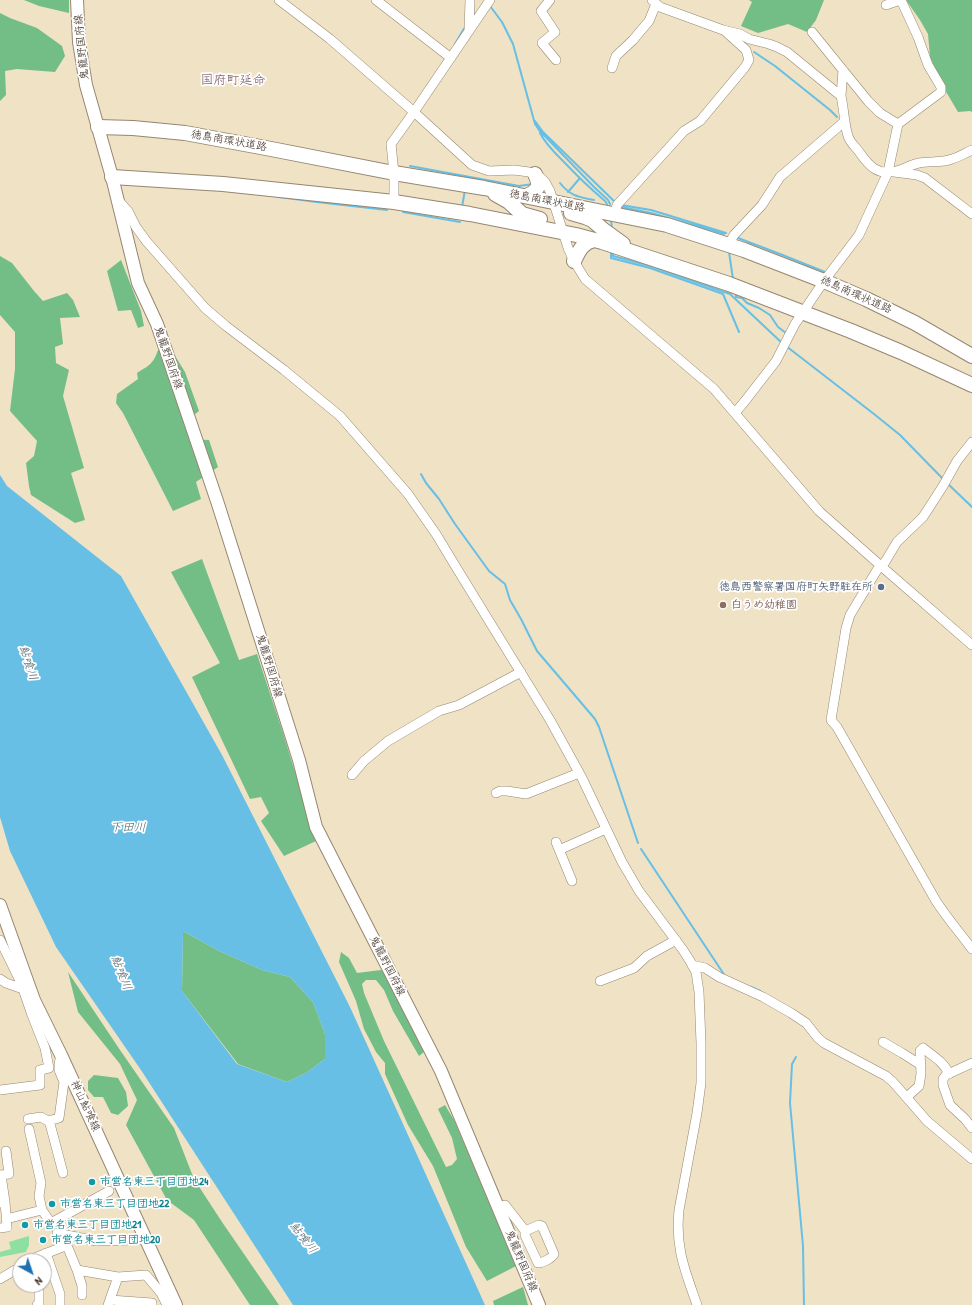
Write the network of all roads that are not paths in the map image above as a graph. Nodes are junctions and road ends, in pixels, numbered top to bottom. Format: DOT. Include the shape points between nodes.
graph roads {
  1 [pos="77,0"];
  2 [pos="279,0"];
  3 [pos="470,0"];
  4 [pos="550,0"];
  5 [pos="900,0"];
  6 [pos="380,1"];
  7 [pos="487,1"];
  8 [pos="654,2"];
  9 [pos="886,5"];
  10 [pos="469,30"];
  11 [pos="723,30"];
  12 [pos="812,32"];
  13 [pos="451,58"];
  14 [pos="556,60"];
  15 [pos="612,68"];
  16 [pos="842,70"];
  17 [pos="842,96"];
  18 [pos="414,112"];
  19 [pos="845,121"];
  20 [pos="898,124"];
  21 [pos="98,127"];
  22 [pos="968,152"];
  23 [pos="968,162"];
  24 [pos="891,172"];
  25 [pos="394,173"];
  26 [pos="535,174"];
  27 [pos="112,177"];
  28 [pos="484,188"];
  29 [pos="527,196"];
  30 [pos="118,200"];
  31 [pos="394,202"];
  32 [pos="554,202"];
  33 [pos="615,214"];
  34 [pos="972,214"];
  35 [pos="563,232"];
  36 [pos="594,240"];
  37 [pos="728,245"];
  38 [pos="635,253"];
  39 [pos="574,261"];
  40 [pos="824,281"];
  41 [pos="804,313"];
  42 [pos="972,356"];
  43 [pos="972,385"];
  44 [pos="735,413"];
  45 [pos="972,442"];
  46 [pos="880,566"];
  47 [pos="972,645"];
  48 [pos="521,672"];
  49 [pos="579,773"];
  50 [pos="352,775"];
  51 [pos="496,793"];
  52 [pos="606,829"];
  53 [pos="572,881"];
  54 [pos="0,904"];
  55 [pos="0,940"];
  56 [pos="676,940"];
  57 [pos="972,949"];
  58 [pos="692,965"];
  59 [pos="0,979"];
  60 [pos="600,981"];
  61 [pos="23,989"];
  62 [pos="34,1000"];
  63 [pos="883,1042"];
  64 [pos="62,1055"];
  65 [pos="972,1063"];
  66 [pos="921,1065"];
  67 [pos="949,1074"];
  68 [pos="0,1090"];
  69 [pos="907,1097"];
  70 [pos="28,1119"];
  71 [pos="50,1120"];
  72 [pos="972,1128"];
  73 [pos="29,1129"];
  74 [pos="17,1157"];
  75 [pos="972,1159"];
  76 [pos="63,1173"];
  77 [pos="0,1175"];
  78 [pos="109,1191"];
  79 [pos="2,1203"];
  80 [pos="498,1207"];
  81 [pos="42,1210"];
  82 [pos="6,1219"];
  83 [pos="51,1223"];
  84 [pos="0,1228"];
  85 [pos="525,1230"];
  86 [pos="57,1234"];
  87 [pos="132,1240"];
  88 [pos="65,1246"];
  89 [pos="46,1253"];
  90 [pos="77,1270"];
  91 [pos="52,1271"];
  92 [pos="12,1272"];
  93 [pos="118,1276"];
  94 [pos="0,1279"];
  95 [pos="39,1293"];
  96 [pos="82,1295"];
  97 [pos="109,1303"];
  98 [pos="37,1305"];
  99 [pos="60,1305"];
  100 [pos="152,1305"];
  101 [pos="167,1305"];
  102 [pos="176,1305"];
  103 [pos="539,1305"];
  104 [pos="697,1305"];
  1 -- 21 [label="main road, 鬼籠野国府線" via="79,42 86,85"];
  2 -- 18 [label="street" via="330,39"];
  3 -- 10 [label="street"];
  4 -- 14 [label="street" via="541,11 555,32 542,43"];
  5 -- 9 [label="street"];
  5 -- 20 [label="street" via="941,87 941,92"];
  6 -- 13 [label="street"];
  7 -- 10 [label="street"];
  8 -- 11 [label="street" via="660,7"];
  8 -- 15 [label="street" via="649,21 616,56"];
  10 -- 13 [label="street"];
  11 -- 17 [label="street" via="787,52"];
  11 -- 33 [label="street" via="746,50 749,60 746,67 700,121 684,131 617,205"];
  12 -- 16 [label="street"];
  13 -- 18 [label="street"];
  16 -- 17 [label="street"];
  16 -- 20 [label="street" via="880,113"];
  17 -- 19 [label="street"];
  18 -- 25 [label="street" via="391,144"];
  18 -- 26 [label="street" via="472,165 489,171 514,170"];
  19 -- 24 [label="street" via="848,136 864,160 873,169"];
  19 -- 37 [label="street" via="780,177 762,205"];
  20 -- 24 [label="street"];
  21 -- 25 [label="highway, 徳島南環状道路" via="185,133"];
  21 -- 27 [label="main road, 鬼籠野国府線"];
  22 -- 23 [label="street"];
  22 -- 24 [label="street" via="952,159 910,165"];
  24 -- 34 [label="street" via="925,178"];
  24 -- 40 [label="street" via="859,235"];
  25 -- 28 [label="highway, 徳島南環状道路"];
  25 -- 31 [label="street"];
  26 -- 29 [label="highway" via="538,186"];
  26 -- 32 [label="street" via="545,182"];
  27 -- 30 [label="main road, 鬼籠野国府線"];
  27 -- 31 [label="highway" via="223,184"];
  28 -- 29 [label="highway, 徳島南環状道路"];
  28 -- 35 [label="highway" via="509,202 522,214 546,221"];
  29 -- 32 [label="highway, 徳島南環状道路"];
  30 -- 48 [label="street" via="128,211 146,242 205,308 340,416 408,494"];
  30 -- 80 [label="main road, 鬼籠野国府線" via="138,283 157,324 218,504 299,760 316,827 441,1071"];
  31 -- 35 [label="highway"];
  32 -- 33 [label="highway, 徳島南環状道路"];
  32 -- 35 [label="street"];
  32 -- 38 [label="highway" via="571,213 592,220"];
  33 -- 37 [label="highway, 徳島南環状道路" via="667,225"];
  35 -- 36 [label="highway"];
  35 -- 39 [label="street"];
  36 -- 38 [label="highway"];
  36 -- 39 [label="highway" via="581,248"];
  37 -- 40 [label="highway, 徳島南環状道路"];
  38 -- 41 [label="highway" via="729,284"];
  39 -- 44 [label="street" via="585,279 714,389"];
  40 -- 41 [label="street"];
  40 -- 42 [label="highway, 徳島南環状道路" via="915,323"];
  41 -- 43 [label="highway" via="901,352"];
  41 -- 44 [label="street" via="795,324 776,361"];
  44 -- 46 [label="street" via="819,511"];
  45 -- 46 [label="street" via="956,460 923,517 897,542"];
  46 -- 47 [label="street"];
  46 -- 57 [label="street" via="850,615 831,720 936,901"];
  48 -- 49 [label="street"];
  48 -- 50 [label="street" via="459,705 439,711 388,741"];
  49 -- 51 [label="street" via="526,794 507,791"];
  49 -- 52 [label="street"];
  52 -- 53 [label="street" via="557,846"];
  52 -- 56 [label="street" via="639,891"];
  54 -- 62 [label="main road, 神山鮎喰線"];
  55 -- 61 [label="street"];
  56 -- 58 [label="street"];
  56 -- 60 [label="street" via="647,956 634,968"];
  58 -- 69 [label="street" via="704,968 791,1013 806,1023 824,1043 886,1076"];
  58 -- 104 [label="street" via="696,972 699,992 700,1089 677,1225 680,1254"];
  59 -- 61 [label="street"];
  61 -- 62 [label="street"];
  61 -- 68 [label="street" via="45,1048 49,1068 40,1070 40,1085"];
  62 -- 64 [label="main road, 神山鮎喰線"];
  63 -- 66 [label="street"];
  64 -- 71 [label="street" via="59,1070 64,1082 59,1118"];
  64 -- 102 [label="main road, 神山鮎喰線"];
  65 -- 67 [label="street"];
  66 -- 67 [label="street" via="920,1051 923,1048 947,1067"];
  66 -- 69 [label="street" via="919,1086"];
  67 -- 72 [label="street" via="943,1079 947,1098 950,1105"];
  69 -- 75 [label="street" via="927,1121"];
  70 -- 71 [label="street" via="41,1117"];
  71 -- 76 [label="street"];
  73 -- 81 [label="street" via="41,1183 39,1196"];
  74 -- 77 [label="street" via="7,1155 9,1174"];
  77 -- 79 [label="street"];
  78 -- 83 [label="street"];
  79 -- 82 [label="street"];
  80 -- 85 [label="street" via="505,1205"];
  80 -- 103 [label="main road, 鬼籠野国府線"];
  81 -- 82 [label="street"];
  81 -- 83 [label="street"];
  82 -- 84 [label="street" via="7,1227"];
  83 -- 86 [label="street"];
  86 -- 87 [label="street" via="96,1241"];
  86 -- 88 [label="street"];
  88 -- 89 [label="street"];
  88 -- 90 [label="street"];
  90 -- 93 [label="street"];
  90 -- 96 [label="street"];
  91 -- 99 [label="street" via="60,1294"];
  92 -- 94 [label="street"];
  93 -- 97 [label="street"];
  93 -- 101 [label="street" via="146,1275"];
  95 -- 98 [label="street"];
  97 -- 100 [label="street"];
}
